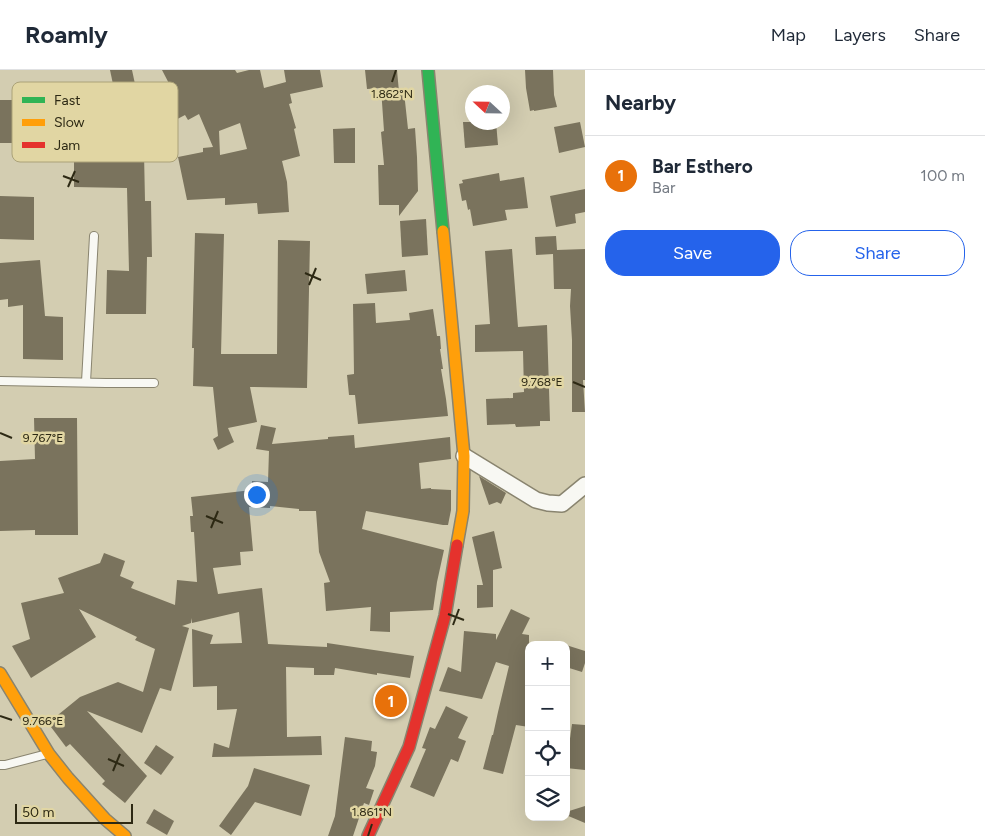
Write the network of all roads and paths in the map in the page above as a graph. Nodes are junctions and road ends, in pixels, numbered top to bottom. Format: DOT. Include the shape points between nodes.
graph roads {
  1 [pos="428,70"];
  2 [pos="94,236"];
  3 [pos="0,381"];
  4 [pos="86,382"];
  5 [pos="154,383"];
  6 [pos="464,456"];
  7 [pos="585,485"];
  8 [pos="0,672"];
  9 [pos="49,754"];
  10 [pos="0,765"];
  11 [pos="125,836"];
  12 [pos="368,836"];
  1 -- 6 [label="street"];
  2 -- 4 [label="lane"];
  3 -- 4 [label="lane"];
  4 -- 5 [label="lane"];
  6 -- 7 [label="street" via="536,500 548,503 562,504"];
  6 -- 12 [label="street" via="463,511 445,616 409,747"];
  8 -- 9 [label="street"];
  9 -- 10 [label="lane"];
  9 -- 11 [label="street" via="105,819"];
}
